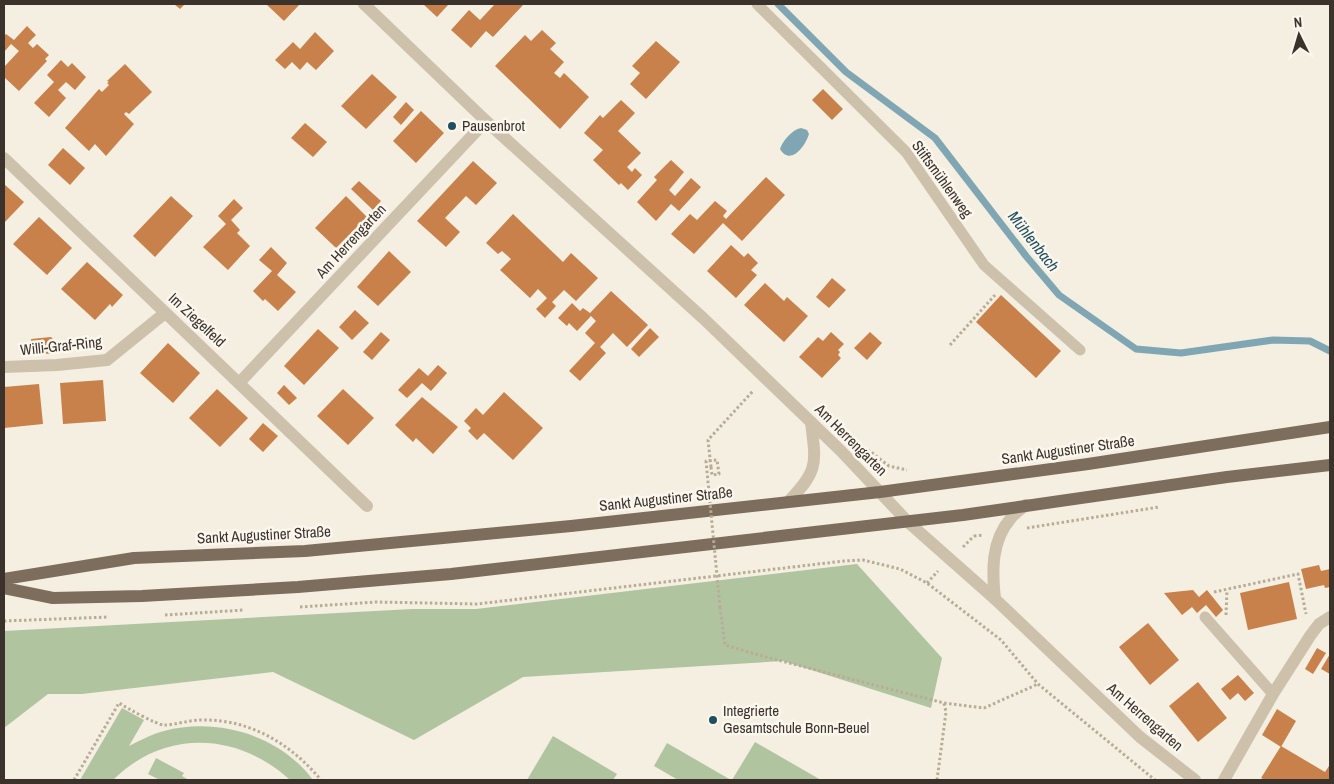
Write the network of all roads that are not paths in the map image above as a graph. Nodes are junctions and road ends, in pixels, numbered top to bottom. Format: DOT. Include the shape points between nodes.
graph roads {
  1 [pos="364,4"];
  2 [pos="757,4"];
  3 [pos="486,121"];
  4 [pos="4,158"];
  5 [pos="165,312"];
  6 [pos="1080,350"];
  7 [pos="4,367"];
  8 [pos="239,382"];
  9 [pos="811,422"];
  10 [pos="1330,427"];
  11 [pos="1330,465"];
  12 [pos="880,492"];
  13 [pos="788,502"];
  14 [pos="1026,505"];
  15 [pos="367,506"];
  16 [pos="908,522"];
  17 [pos="4,579"];
  18 [pos="4,588"];
  19 [pos="995,599"];
  20 [pos="1205,617"];
  21 [pos="1330,617"];
  22 [pos="1273,694"];
  23 [pos="1195,780"];
  24 [pos="1224,780"];
  1 -- 3 [label="street, Am Herrengarten"];
  2 -- 6 [label="lane, Stiftsmühlenweg" via="906,152 984,265"];
  3 -- 8 [label="street, Am Herrengarten"];
  3 -- 9 [label="street, Am Herrengarten" via="704,319"];
  4 -- 5 [label="street, Im Ziegelfeld"];
  5 -- 7 [label="street, Willi-Graf-Ring" via="107,360"];
  5 -- 8 [label="street, Im Ziegelfeld"];
  8 -- 15 [label="street, Im Ziegelfeld"];
  9 -- 12 [label="street, Am Herrengarten"];
  9 -- 13 [label="street" via="814,460 811,473"];
  10 -- 12 [label="main road, Sankt Augustiner Straße"];
  11 -- 14 [label="main road"];
  12 -- 13 [label="main road, Sankt Augustiner Straße"];
  12 -- 16 [label="street, Am Herrengarten"];
  13 -- 17 [label="main road, Sankt Augustiner Straße" via="305,551 134,558"];
  14 -- 16 [label="main road"];
  14 -- 19 [label="street" via="1011,517 996,548 993,563"];
  16 -- 18 [label="main road" via="451,574 298,587 53,598"];
  16 -- 19 [label="street, Am Herrengarten"];
  19 -- 23 [label="street, Am Herrengarten" via="1140,737"];
  20 -- 22 [label="lane"];
  21 -- 22 [label="street" via="1319,624 1310,636"];
  22 -- 24 [label="street"];
}
